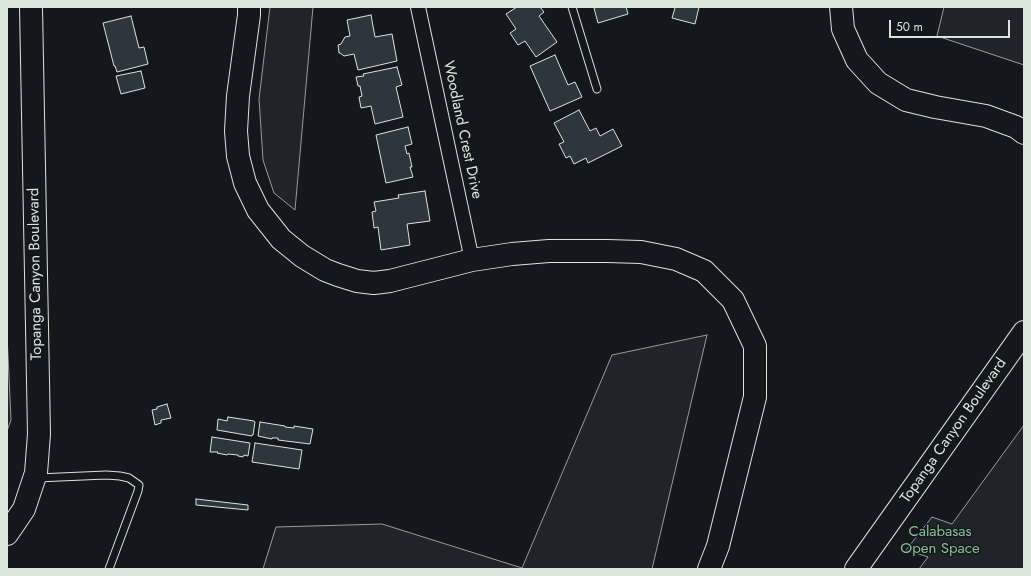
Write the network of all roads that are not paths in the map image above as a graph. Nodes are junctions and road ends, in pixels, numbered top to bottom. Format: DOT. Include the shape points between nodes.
graph roads {
  1 [pos="31,7"];
  2 [pos="249,7"];
  3 [pos="418,7"];
  4 [pos="572,7"];
  5 [pos="841,7"];
  6 [pos="597,89"];
  7 [pos="1024,133"];
  8 [pos="472,260"];
  9 [pos="1024,332"];
  10 [pos="34,479"];
  11 [pos="7,534"];
  12 [pos="109,569"];
  13 [pos="709,569"];
  14 [pos="856,569"];
  1 -- 10 [label="main road, Topanga Canyon Boulevard" via="39,434"];
  2 -- 8 [label="main road" via="238,96 238,156 245,182 258,210 281,238 302,256 325,270 357,281 374,283"];
  3 -- 8 [label="street, Woodland Crest Drive"];
  4 -- 6 [label="lane"];
  5 -- 7 [label="main road" via="844,29 857,60 878,83 906,100 986,116 1016,127"];
  8 -- 13 [label="main road" via="549,251 641,252 676,259 704,270 733,300 755,346 755,397 718,546"];
  9 -- 14 [label="main road, Topanga Canyon Boulevard"];
  10 -- 11 [label="main road, Topanga Canyon Boulevard" via="24,509"];
  10 -- 12 [label="lane" via="106,475 129,478 139,485"];
}
